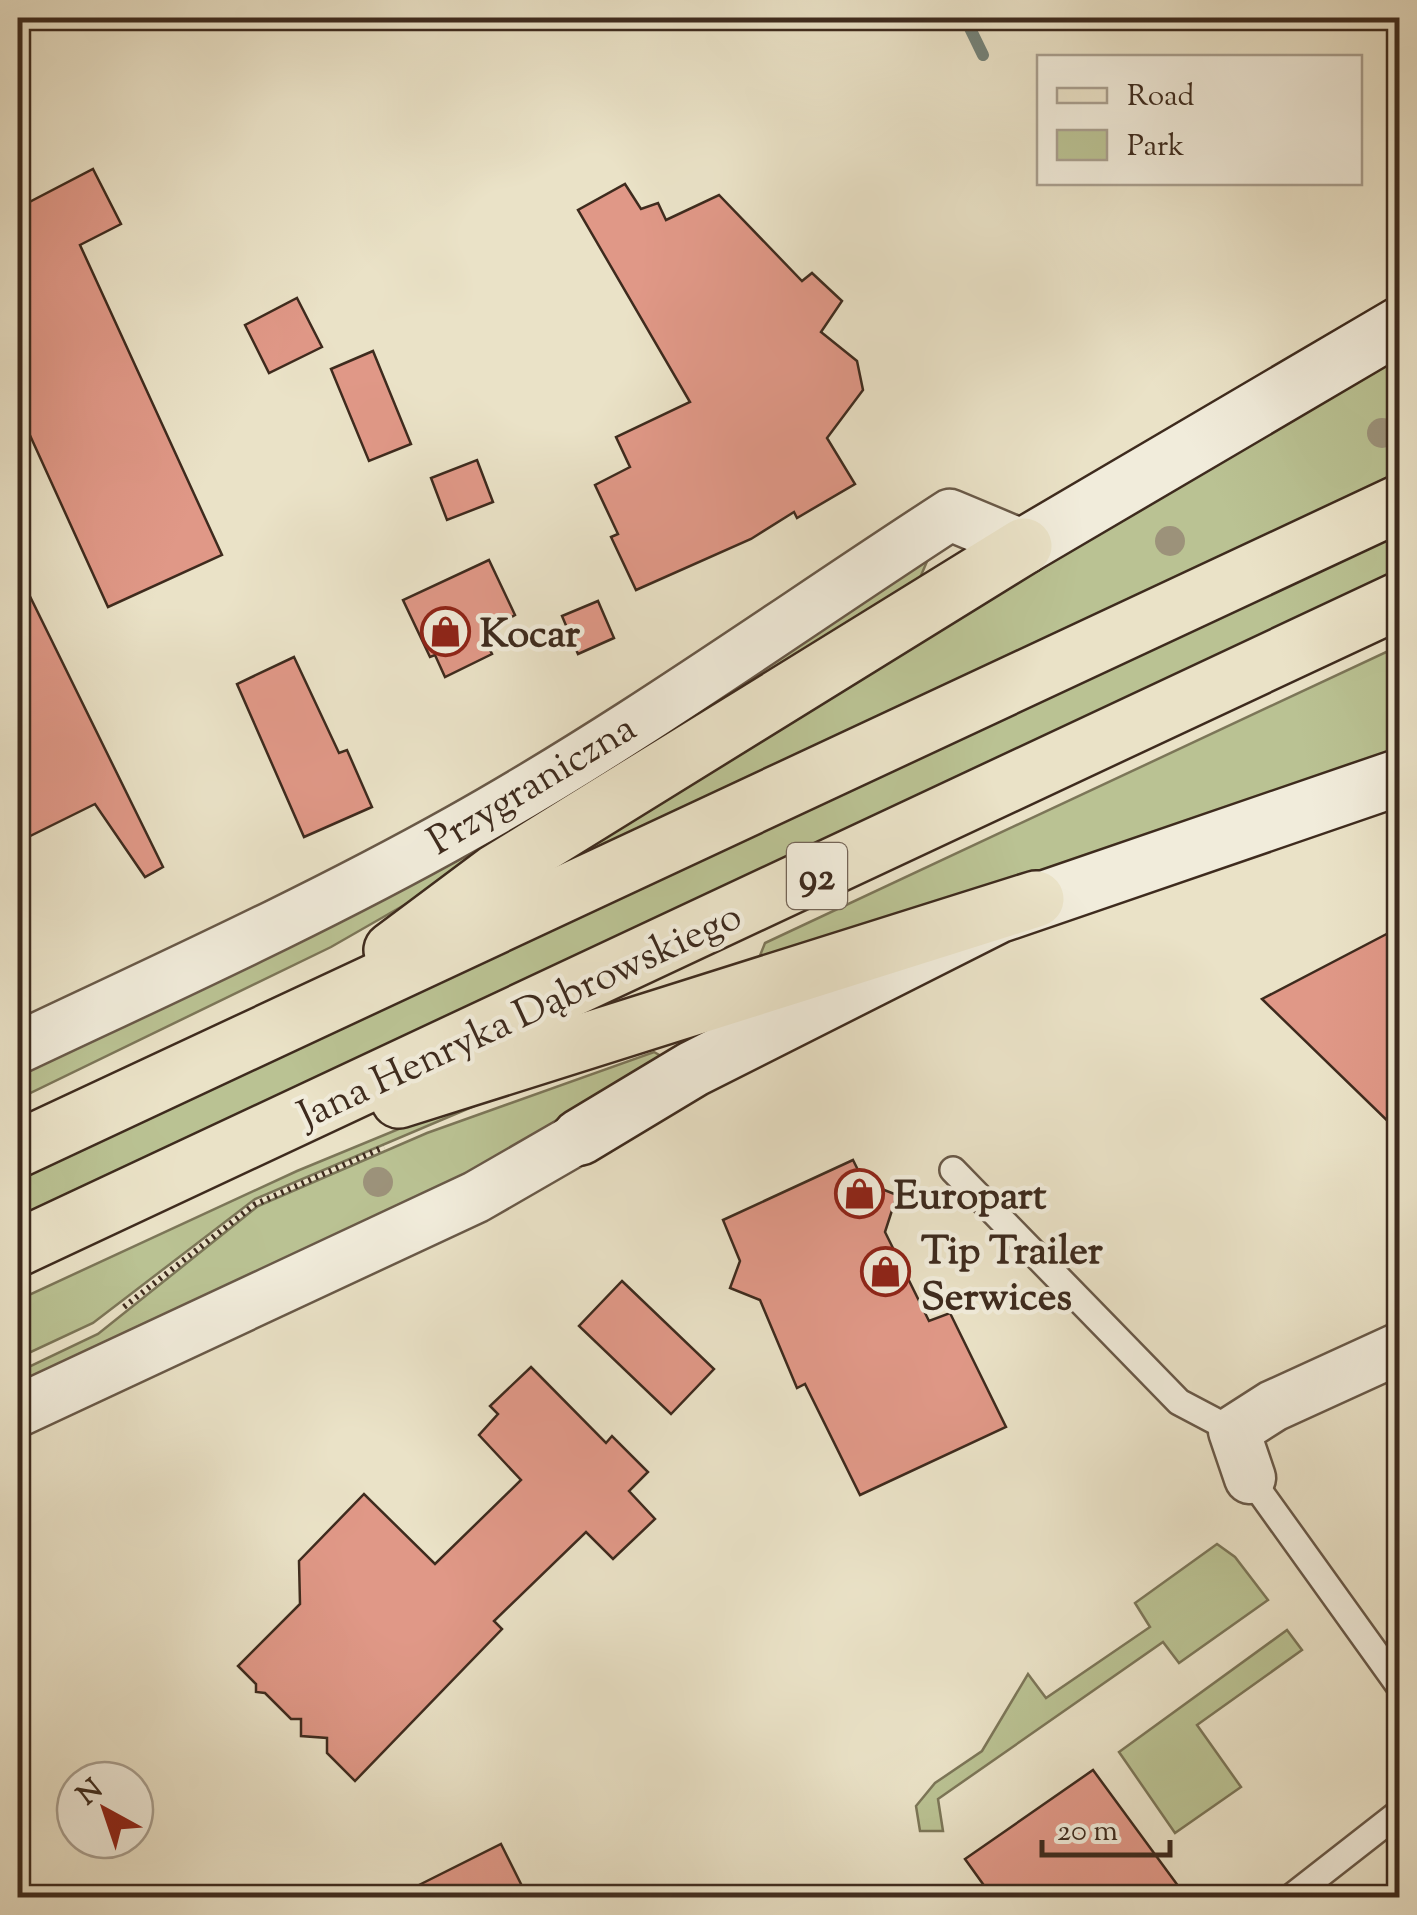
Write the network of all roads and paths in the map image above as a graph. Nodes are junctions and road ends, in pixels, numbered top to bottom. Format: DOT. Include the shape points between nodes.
graph roads {
  1 [pos="1400,325"];
  2 [pos="1400,502"];
  3 [pos="1024,546"];
  4 [pos="1400,600"];
  5 [pos="1400,777"];
  6 [pos="1036,899"];
  7 [pos="302,1018"];
  8 [pos="18,1048"];
  9 [pos="580,1138"];
  10 [pos="392,1144"];
  11 [pos="233,1148"];
  12 [pos="18,1149"];
  13 [pos="953,1170"];
  14 [pos="18,1248"];
  15 [pos="110,1317"];
  16 [pos="1400,1348"];
  17 [pos="18,1411"];
  18 [pos="1234,1431"];
  19 [pos="1250,1478"];
  20 [pos="1400,1688"];
  21 [pos="1400,1812"];
  22 [pos="1290,1898"];
  1 -- 3 [label="street"];
  2 -- 7 [label="main road, 92"];
  3 -- 7 [label="main road" via="495,873"];
  3 -- 8 [label="street, Przygraniczna" via="950,515 459,830"];
  4 -- 11 [label="main road, Jana Henryka Dąbrowskiego / 92"];
  5 -- 6 [label="street"];
  6 -- 9 [label="street" via="692,1069"];
  6 -- 11 [label="main road"];
  7 -- 12 [label="main road, 92"];
  9 -- 17 [label="street" via="476,1197"];
  10 -- 15 [label="path" via="254,1205"];
  11 -- 14 [label="main road, Jana Henryka Dąbrowskiego / 92"];
  13 -- 18 [label="lane" via="1179,1402"];
  16 -- 18 [label="street" via="1272,1406"];
  18 -- 19 [label="street"];
  19 -- 20 [label="lane"];
  21 -- 22 [label="lane"];
}
